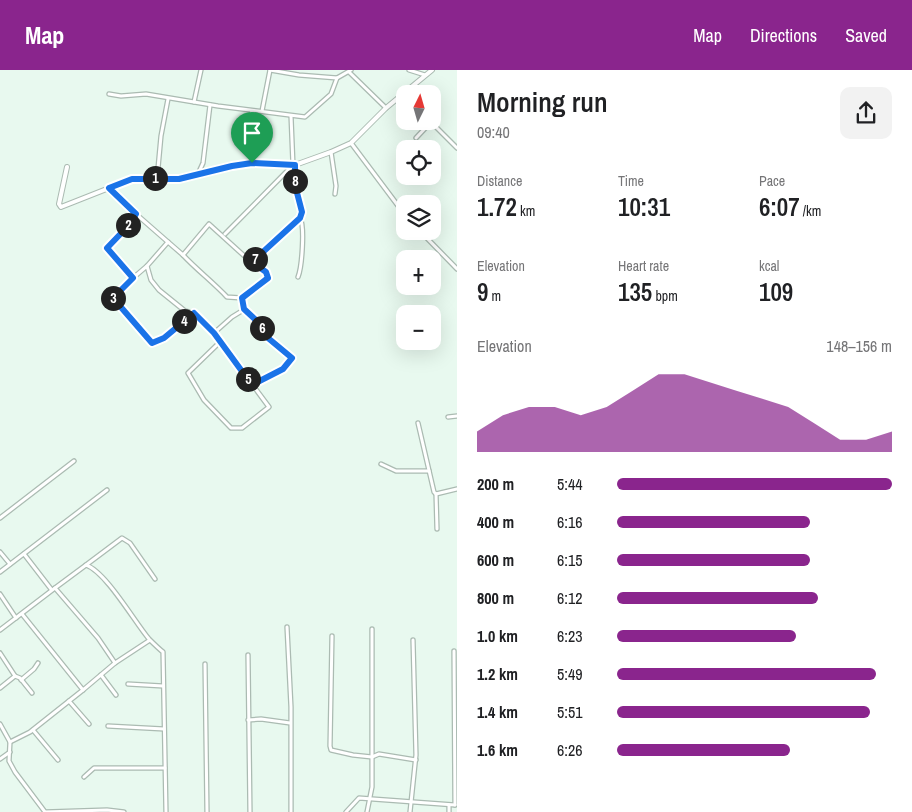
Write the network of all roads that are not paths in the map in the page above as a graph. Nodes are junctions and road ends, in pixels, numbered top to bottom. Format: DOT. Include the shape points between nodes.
graph roads {
  1 [pos="201,70"];
  2 [pos="270,70"];
  3 [pos="409,70"];
  4 [pos="432,70"];
  5 [pos="350,71"];
  6 [pos="414,71"];
  7 [pos="425,76"];
  8 [pos="337,78"];
  9 [pos="413,85"];
  10 [pos="109,94"];
  11 [pos="168,99"];
  12 [pos="396,99"];
  13 [pos="194,102"];
  14 [pos="210,105"];
  15 [pos="386,108"];
  16 [pos="252,110"];
  17 [pos="262,111"];
  18 [pos="291,116"];
  19 [pos="424,130"];
  20 [pos="441,130"];
  21 [pos="416,138"];
  22 [pos="350,143"];
  23 [pos="457,147"];
  24 [pos="332,152"];
  25 [pos="252,163"];
  26 [pos="294,165"];
  27 [pos="67,167"];
  28 [pos="198,174"];
  29 [pos="157,178"];
  30 [pos="109,188"];
  31 [pos="334,194"];
  32 [pos="396,203"];
  33 [pos="136,214"];
  34 [pos="300,218"];
  35 [pos="225,234"];
  36 [pos="429,240"];
  37 [pos="168,242"];
  38 [pos="183,255"];
  39 [pos="252,262"];
  40 [pos="147,266"];
  41 [pos="457,269"];
  42 [pos="298,277"];
  43 [pos="133,278"];
  44 [pos="242,298"];
  45 [pos="244,309"];
  46 [pos="194,313"];
  47 [pos="214,333"];
  48 [pos="220,342"];
  49 [pos="252,385"];
  50 [pos="457,416"];
  51 [pos="448,417"];
  52 [pos="418,422"];
  53 [pos="74,461"];
  54 [pos="380,464"];
  55 [pos="429,471"];
  56 [pos="457,489"];
  57 [pos="106,490"];
  58 [pos="436,494"];
  59 [pos="0,518"];
  60 [pos="436,529"];
  61 [pos="0,552"];
  62 [pos="24,554"];
  63 [pos="10,564"];
  64 [pos="86,565"];
  65 [pos="0,572"];
  66 [pos="155,579"];
  67 [pos="53,589"];
  68 [pos="0,594"];
  69 [pos="22,614"];
  70 [pos="16,618"];
  71 [pos="287,627"];
  72 [pos="372,629"];
  73 [pos="0,630"];
  74 [pos="332,636"];
  75 [pos="150,640"];
  76 [pos="413,640"];
  77 [pos="454,651"];
  78 [pos="0,653"];
  79 [pos="248,655"];
  80 [pos="38,663"];
  81 [pos="115,663"];
  82 [pos="204,664"];
  83 [pos="456,668"];
  84 [pos="100,675"];
  85 [pos="15,676"];
  86 [pos="21,680"];
  87 [pos="128,684"];
  88 [pos="163,686"];
  89 [pos="0,688"];
  90 [pos="84,690"];
  91 [pos="32,693"];
  92 [pos="116,695"];
  93 [pos="69,701"];
  94 [pos="248,720"];
  95 [pos="290,722"];
  96 [pos="0,724"];
  97 [pos="89,724"];
  98 [pos="108,726"];
  99 [pos="164,729"];
  100 [pos="33,730"];
  101 [pos="10,742"];
  102 [pos="10,752"];
  103 [pos="372,756"];
  104 [pos="2,758"];
  105 [pos="58,760"];
  106 [pos="416,760"];
  107 [pos="9,761"];
  108 [pos="165,768"];
  109 [pos="84,777"];
  110 [pos="370,798"];
  111 [pos="411,801"];
  112 [pos="449,805"];
  113 [pos="456,805"];
  114 [pos="124,812"];
  115 [pos="166,812"];
  116 [pos="207,812"];
  117 [pos="250,812"];
  118 [pos="290,812"];
  119 [pos="346,812"];
  120 [pos="367,812"];
  121 [pos="410,812"];
  122 [pos="448,812"];
  1 -- 13 [label="street"];
  2 -- 8 [label="street"];
  2 -- 17 [label="street"];
  3 -- 6 [label="street"];
  4 -- 7 [label="street"];
  5 -- 8 [label="street"];
  5 -- 15 [label="street"];
  6 -- 7 [label="street"];
  7 -- 9 [label="street"];
  8 -- 18 [label="street" via="331,94 308,115"];
  10 -- 11 [label="street" via="146,94"];
  11 -- 13 [label="street"];
  11 -- 29 [label="street" via="160,136"];
  12 -- 15 [label="street"];
  13 -- 14 [label="street"];
  14 -- 16 [label="street"];
  14 -- 28 [label="street" via="203,162"];
  15 -- 22 [label="street"];
  16 -- 17 [label="street"];
  16 -- 25 [label="street" via="245,136"];
  17 -- 18 [label="street"];
  18 -- 26 [label="street"];
  19 -- 21 [label="street"];
  20 -- 23 [label="street"];
  22 -- 24 [label="street"];
  22 -- 32 [label="street"];
  24 -- 26 [label="street"];
  24 -- 31 [label="street"];
  25 -- 26 [label="street"];
  25 -- 28 [label="street"];
  26 -- 34 [label="street" via="302,212"];
  26 -- 35 [label="street"];
  27 -- 30 [label="street" via="61,207"];
  28 -- 29 [label="street" via="179,179"];
  29 -- 30 [label="street" via="132,179"];
  30 -- 33 [label="street"];
  33 -- 37 [label="street"];
  33 -- 43 [label="street" via="107,248"];
  34 -- 39 [label="street"];
  34 -- 42 [label="street" via="303,232"];
  36 -- 41 [label="street"];
  37 -- 38 [label="street"];
  37 -- 40 [label="street"];
  38 -- 39 [label="street" via="209,224"];
  38 -- 44 [label="street" via="216,283 227,297"];
  39 -- 44 [label="street" via="266,272 268,278"];
  40 -- 43 [label="street"];
  40 -- 46 [label="street" via="151,280 160,290 185,311"];
  43 -- 46 [label="street" via="113,298 152,343 164,338"];
  44 -- 45 [label="street"];
  45 -- 47 [label="street"];
  45 -- 49 [label="street" via="268,338 292,358 283,369"];
  46 -- 47 [label="street"];
  47 -- 48 [label="street"];
  48 -- 49 [label="street"];
  48 -- 49 [label="street" via="188,373 204,400 231,428 242,428 269,408"];
  50 -- 51 [label="street"];
  52 -- 55 [label="street"];
  53 -- 59 [label="street"];
  54 -- 55 [label="street" via="396,471"];
  55 -- 58 [label="street"];
  56 -- 58 [label="street"];
  57 -- 62 [label="street"];
  58 -- 60 [label="street"];
  61 -- 63 [label="street"];
  62 -- 63 [label="street"];
  62 -- 67 [label="street"];
  63 -- 65 [label="street"];
  64 -- 66 [label="street" via="122,538 130,543"];
  64 -- 67 [label="street"];
  64 -- 75 [label="street" via="105,580"];
  67 -- 69 [label="street"];
  67 -- 81 [label="street" via="98,638"];
  68 -- 70 [label="street"];
  69 -- 70 [label="street"];
  69 -- 90 [label="street"];
  70 -- 73 [label="street"];
  71 -- 95 [label="street"];
  72 -- 103 [label="street"];
  74 -- 103 [label="street" via="330,748 335,752"];
  75 -- 81 [label="street"];
  75 -- 88 [label="street" via="163,652"];
  76 -- 106 [label="street"];
  77 -- 83 [label="street"];
  78 -- 85 [label="street"];
  79 -- 94 [label="street"];
  80 -- 86 [label="street"];
  81 -- 84 [label="street"];
  82 -- 116 [label="street"];
  83 -- 113 [label="street"];
  84 -- 90 [label="street"];
  84 -- 92 [label="street"];
  85 -- 86 [label="street"];
  85 -- 89 [label="street"];
  86 -- 91 [label="street"];
  87 -- 88 [label="street"];
  88 -- 99 [label="street"];
  90 -- 93 [label="street"];
  93 -- 97 [label="street"];
  93 -- 100 [label="street"];
  94 -- 95 [label="street"];
  94 -- 117 [label="street"];
  95 -- 118 [label="street"];
  96 -- 101 [label="street"];
  98 -- 99 [label="street"];
  99 -- 108 [label="street"];
  100 -- 101 [label="street"];
  100 -- 105 [label="street"];
  101 -- 102 [label="street"];
  102 -- 104 [label="street"];
  102 -- 107 [label="street"];
  103 -- 106 [label="street" via="379,754"];
  103 -- 110 [label="street"];
  104 -- 107 [label="street"];
  106 -- 111 [label="street"];
  107 -- 114 [label="street" via="45,812"];
  108 -- 109 [label="street" via="94,768"];
  108 -- 115 [label="street"];
  110 -- 111 [label="street"];
  110 -- 119 [label="street" via="356,799"];
  110 -- 120 [label="street"];
  111 -- 112 [label="street"];
  111 -- 121 [label="street"];
  112 -- 113 [label="street"];
  112 -- 122 [label="street"];
}
